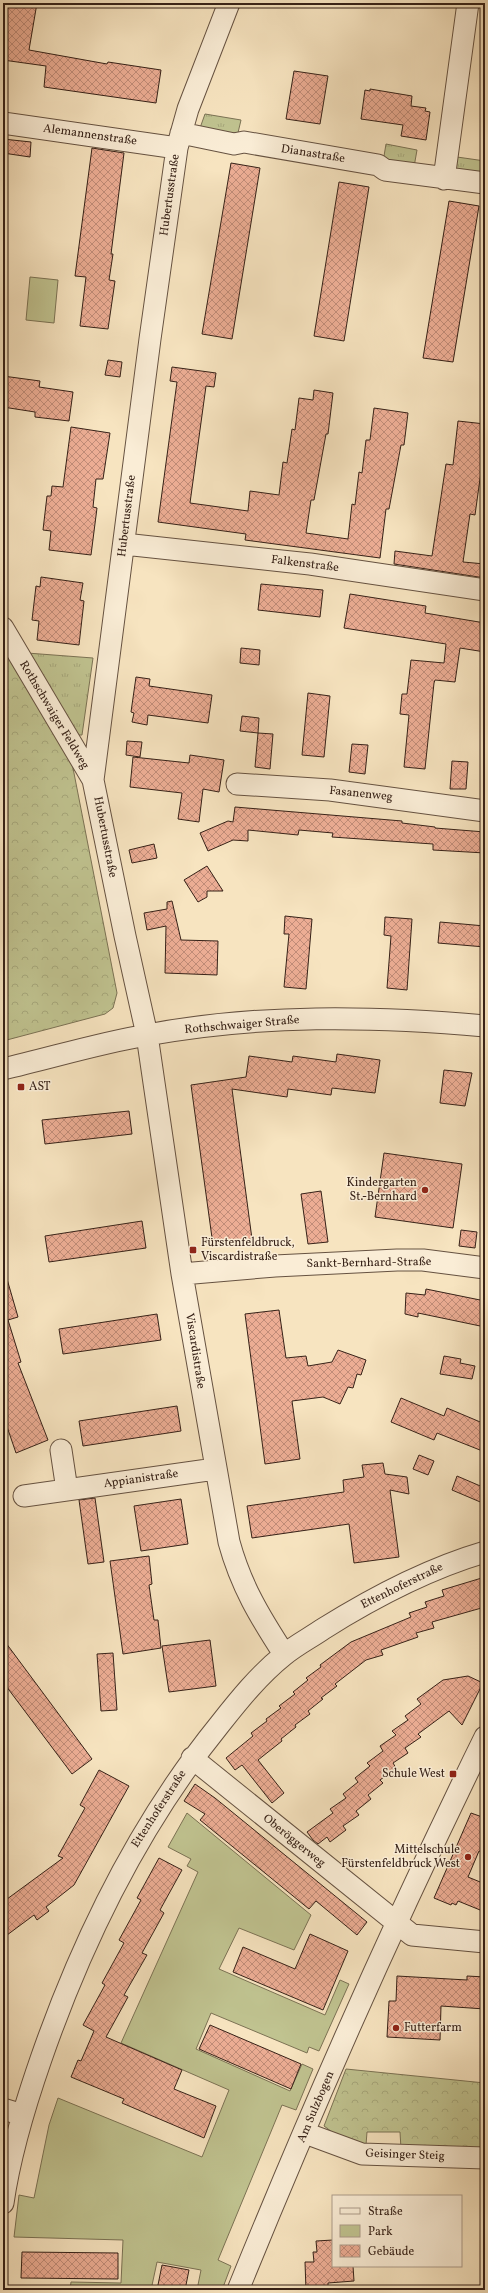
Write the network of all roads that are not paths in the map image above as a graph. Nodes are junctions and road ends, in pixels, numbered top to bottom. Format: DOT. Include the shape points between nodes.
graph roads {
  1 [pos="229,3"];
  2 [pos="468,3"];
  3 [pos="3,123"];
  4 [pos="179,140"];
  5 [pos="444,179"];
  6 [pos="485,183"];
  7 [pos="124,544"];
  8 [pos="485,590"];
  9 [pos="3,628"];
  10 [pos="93,780"];
  11 [pos="237,784"];
  12 [pos="485,811"];
  13 [pos="485,1026"];
  14 [pos="147,1034"];
  15 [pos="3,1069"];
  16 [pos="485,1268"];
  17 [pos="182,1274"];
  18 [pos="61,1450"];
  19 [pos="215,1469"];
  20 [pos="67,1490"];
  21 [pos="24,1496"];
  22 [pos="485,1552"];
  23 [pos="284,1654"];
  24 [pos="485,1737"];
  25 [pos="192,1758"];
  26 [pos="396,1924"];
  27 [pos="485,1942"];
  28 [pos="13,2112"];
  29 [pos="305,2133"];
  30 [pos="485,2158"];
  31 [pos="3,2203"];
  32 [pos="238,2290"];
  1 -- 4 [label="street, Hubertusstraße" via="208,54"];
  2 -- 5 [label="street"];
  3 -- 4 [label="street, Alemannenstraße"];
  4 -- 5 [label="street, Dianastraße" via="234,144 244,142 378,164 385,170"];
  4 -- 7 [label="street, Hubertusstraße"];
  5 -- 6 [label="street, Dianastraße"];
  7 -- 8 [label="street, Falkenstraße" via="310,564"];
  7 -- 10 [label="street, Hubertusstraße"];
  9 -- 10 [label="street, Rothschwaiger Feldweg"];
  10 -- 14 [label="street, Hubertusstraße"];
  11 -- 12 [label="street, Fasanenweg" via="338,791"];
  13 -- 14 [label="street, Rothschwaiger Straße" via="414,1020 312,1018"];
  14 -- 15 [label="street, Rothschwaiger Straße"];
  14 -- 17 [label="street, Viscardistraße"];
  16 -- 17 [label="street, Sankt-Bernhard-Straße" via="424,1260 397,1260"];
  17 -- 19 [label="street, Viscardistraße"];
  18 -- 20 [label="street"];
  19 -- 20 [label="street, Appianistraße"];
  19 -- 23 [label="street, Viscardistraße" via="236,1567 247,1594"];
  20 -- 21 [label="street, Appianistraße"];
  22 -- 23 [label="street, Ettenhoferstraße" via="459,1560 398,1586 357,1608"];
  23 -- 25 [label="street, Ettenhoferstraße" via="242,1697"];
  24 -- 26 [label="street, Am Sulzbogen"];
  25 -- 26 [label="street, Oberöggerweg"];
  25 -- 28 [label="street, Ettenhoferstraße" via="138,1840 96,1920"];
  26 -- 27 [label="street, Oberöggerweg" via="412,1935"];
  26 -- 29 [label="street, Am Sulzbogen"];
  28 -- 31 [label="street, Ettenhoferstraße"];
  29 -- 30 [label="street, Geisinger Steig" via="362,2154"];
  29 -- 32 [label="street, Am Sulzbogen"];
}
